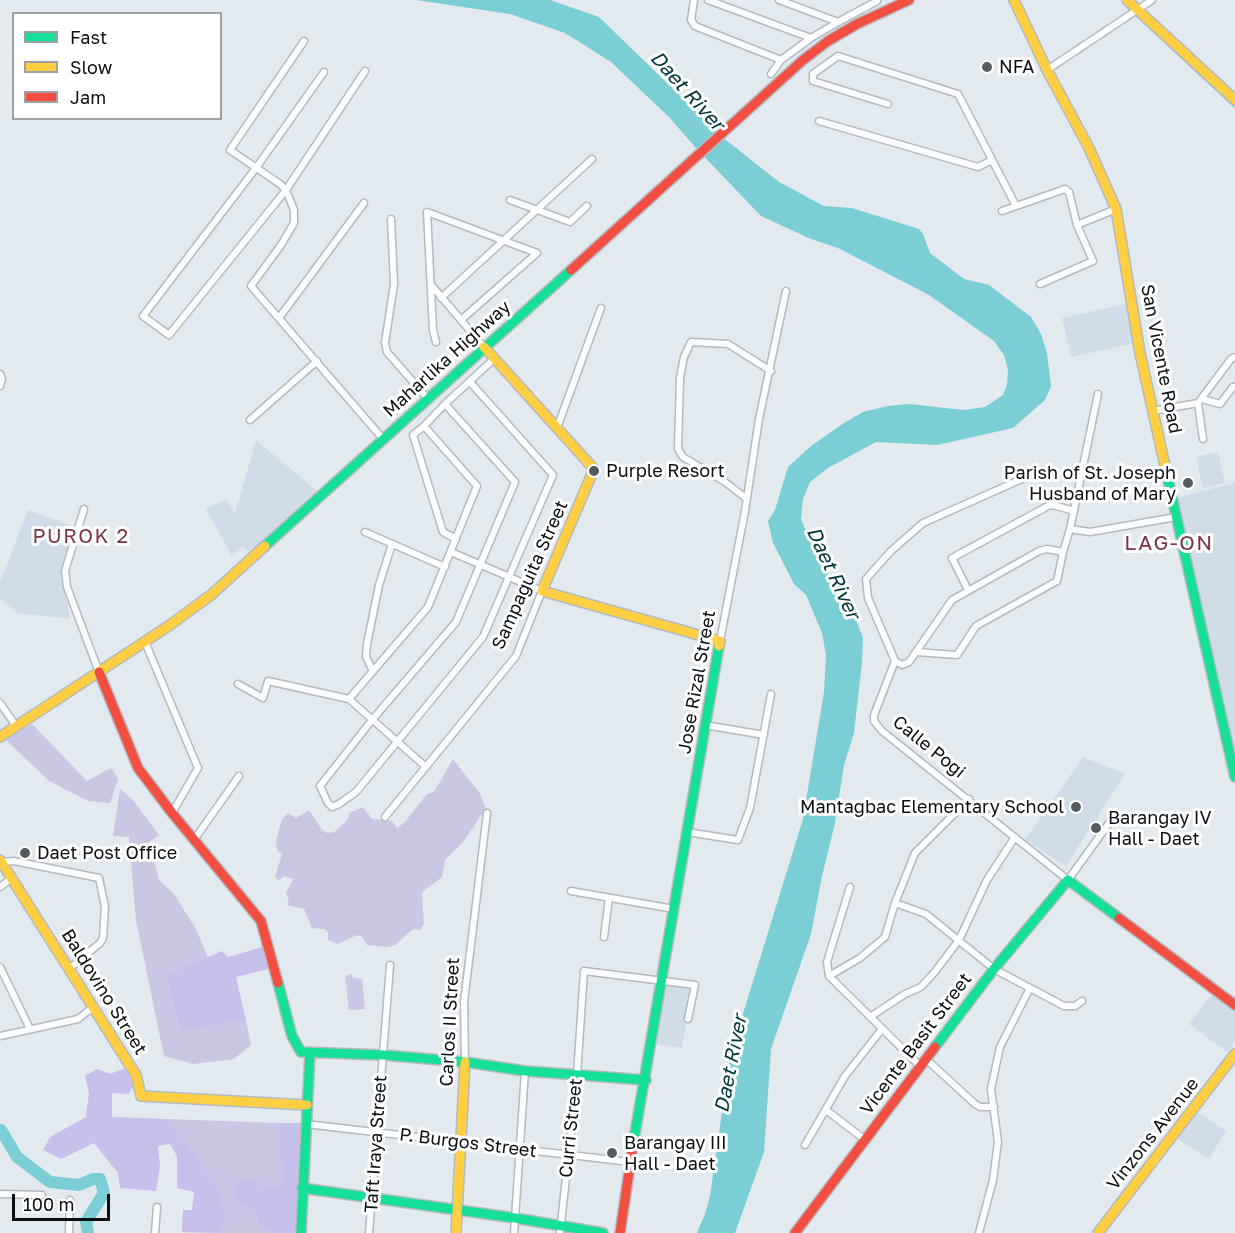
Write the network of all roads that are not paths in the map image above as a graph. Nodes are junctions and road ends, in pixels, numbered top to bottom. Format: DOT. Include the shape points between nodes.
graph roads {
  1 [pos="694,0"];
  2 [pos="708,0"];
  3 [pos="779,0"];
  4 [pos="909,0"];
  5 [pos="1014,0"];
  6 [pos="1127,0"];
  7 [pos="1152,0"];
  8 [pos="877,1"];
  9 [pos="1137,10"];
  10 [pos="882,11"];
  11 [pos="838,22"];
  12 [pos="811,38"];
  13 [pos="304,40"];
  14 [pos="781,60"];
  15 [pos="1047,70"];
  16 [pos="365,71"];
  17 [pos="324,72"];
  18 [pos="771,74"];
  19 [pos="1235,100"];
  20 [pos="888,104"];
  21 [pos="819,121"];
  22 [pos="591,159"];
  23 [pos="992,160"];
  24 [pos="256,168"];
  25 [pos="286,190"];
  26 [pos="510,200"];
  27 [pos="364,203"];
  28 [pos="587,206"];
  29 [pos="1016,206"];
  30 [pos="538,209"];
  31 [pos="1116,209"];
  32 [pos="1002,211"];
  33 [pos="391,219"];
  34 [pos="1077,225"];
  35 [pos="504,240"];
  36 [pos="1040,284"];
  37 [pos="432,285"];
  38 [pos="786,291"];
  39 [pos="441,298"];
  40 [pos="601,308"];
  41 [pos="279,318"];
  42 [pos="461,320"];
  43 [pos="436,342"];
  44 [pos="484,347"];
  45 [pos="1235,357"];
  46 [pos="495,358"];
  47 [pos="317,361"];
  48 [pos="771,371"];
  49 [pos="0,374"];
  50 [pos="470,382"];
  51 [pos="0,386"];
  52 [pos="1235,387"];
  53 [pos="1098,394"];
  54 [pos="428,399"];
  55 [pos="1200,401"];
  56 [pos="445,404"];
  57 [pos="1153,411"];
  58 [pos="250,420"];
  59 [pos="424,426"];
  60 [pos="557,428"];
  61 [pos="383,439"];
  62 [pos="1203,439"];
  63 [pos="1042,470"];
  64 [pos="747,499"];
  65 [pos="84,509"];
  66 [pos="1074,511"];
  67 [pos="1176,517"];
  68 [pos="1070,529"];
  69 [pos="365,532"];
  70 [pos="456,539"];
  71 [pos="392,544"];
  72 [pos="451,552"];
  73 [pos="1063,552"];
  74 [pos="479,564"];
  75 [pos="445,567"];
  76 [pos="508,578"];
  77 [pos="968,590"];
  78 [pos="542,591"];
  79 [pos="720,641"];
  80 [pos="145,642"];
  81 [pos="916,651"];
  82 [pos="895,661"];
  83 [pos="373,671"];
  84 [pos="99,672"];
  85 [pos="238,684"];
  86 [pos="771,694"];
  87 [pos="349,699"];
  88 [pos="0,703"];
  89 [pos="372,720"];
  90 [pos="705,725"];
  91 [pos="16,726"];
  92 [pos="764,735"];
  93 [pos="0,737"];
  94 [pos="397,741"];
  95 [pos="426,767"];
  96 [pos="239,776"];
  97 [pos="1235,777"];
  98 [pos="969,800"];
  99 [pos="172,813"];
  100 [pos="487,813"];
  101 [pos="385,817"];
  102 [pos="1112,819"];
  103 [pos="687,832"];
  104 [pos="1015,837"];
  105 [pos="195,840"];
  106 [pos="0,861"];
  107 [pos="12,878"];
  108 [pos="1068,880"];
  109 [pos="0,886"];
  110 [pos="850,887"];
  111 [pos="571,891"];
  112 [pos="609,898"];
  113 [pos="895,903"];
  114 [pos="674,909"];
  115 [pos="604,937"];
  116 [pos="959,940"];
  117 [pos="390,965"];
  118 [pos="0,967"];
  119 [pos="69,969"];
  120 [pos="994,969"];
  121 [pos="829,976"];
  122 [pos="663,980"];
  123 [pos="1030,988"];
  124 [pos="1082,1001"];
  125 [pos="1235,1005"];
  126 [pos="93,1007"];
  127 [pos="870,1017"];
  128 [pos="688,1019"];
  129 [pos="30,1029"];
  130 [pos="882,1029"];
  131 [pos="0,1036"];
  132 [pos="310,1053"];
  133 [pos="1235,1054"];
  134 [pos="382,1055"];
  135 [pos="465,1062"];
  136 [pos="923,1063"];
  137 [pos="525,1071"];
  138 [pos="578,1075"];
  139 [pos="646,1080"];
  140 [pos="307,1105"];
  141 [pos="994,1107"];
  142 [pos="826,1110"];
  143 [pos="306,1124"];
  144 [pos="376,1132"];
  145 [pos="864,1139"];
  146 [pos="462,1142"];
  147 [pos="805,1145"];
  148 [pos="519,1149"];
  149 [pos="568,1155"];
  150 [pos="630,1162"];
  151 [pos="302,1188"];
  152 [pos="0,1194"];
  153 [pos="42,1195"];
  154 [pos="371,1198"];
  155 [pos="70,1200"];
  156 [pos="157,1207"];
  157 [pos="458,1211"];
  158 [pos="515,1218"];
  159 [pos="560,1230"];
  160 [pos="69,1233"];
  161 [pos="155,1233"];
  162 [pos="301,1233"];
  163 [pos="369,1233"];
  164 [pos="456,1233"];
  165 [pos="514,1233"];
  166 [pos="603,1233"];
  167 [pos="620,1233"];
  168 [pos="795,1233"];
  169 [pos="979,1233"];
  170 [pos="1098,1233"];
  1 -- 14 [label="street" via="691,20 695,26"];
  2 -- 12 [label="street"];
  3 -- 11 [label="street"];
  4 -- 10 [label="main road, Maharlika Highway"];
  5 -- 15 [label="main road, San Vicente Road"];
  6 -- 9 [label="main road"];
  7 -- 9 [label="street"];
  8 -- 10 [label="street"];
  8 -- 11 [label="street"];
  9 -- 15 [label="street"];
  9 -- 19 [label="main road"];
  10 -- 44 [label="main road, Maharlika Highway" via="818,48 793,68"];
  11 -- 12 [label="street"];
  12 -- 14 [label="street"];
  13 -- 24 [label="street" via="230,150"];
  14 -- 18 [label="street"];
  15 -- 31 [label="main road, San Vicente Road"];
  16 -- 25 [label="street"];
  17 -- 24 [label="street"];
  20 -- 23 [label="street" via="813,81 813,74 838,56 958,94"];
  21 -- 23 [label="street" via="978,167"];
  22 -- 30 [label="street"];
  23 -- 29 [label="street"];
  24 -- 25 [label="street"];
  24 -- 25 [label="street" via="142,316 169,335"];
  25 -- 41 [label="street" via="294,210 294,223 251,285"];
  26 -- 30 [label="street"];
  27 -- 41 [label="street"];
  28 -- 30 [label="street" via="570,222"];
  29 -- 32 [label="street"];
  29 -- 34 [label="street" via="1065,189"];
  30 -- 35 [label="street"];
  31 -- 34 [label="street"];
  31 -- 57 [label="main road, San Vicente Road"];
  33 -- 54 [label="street" via="394,284 385,343 387,352"];
  34 -- 36 [label="street" via="1093,261"];
  35 -- 37 [label="street" via="427,213"];
  35 -- 39 [label="street"];
  35 -- 42 [label="street" via="537,253"];
  37 -- 39 [label="street"];
  37 -- 43 [label="street"];
  38 -- 48 [label="street, Jose Rizal Street"];
  39 -- 42 [label="street"];
  40 -- 60 [label="street"];
  41 -- 47 [label="street"];
  42 -- 44 [label="street"];
  44 -- 46 [label="main road, Sampaguita Street"];
  44 -- 54 [label="main road, Maharlika Highway"];
  45 -- 55 [label="street"];
  46 -- 50 [label="street"];
  46 -- 60 [label="main road, Sampaguita Street"];
  47 -- 58 [label="street"];
  47 -- 61 [label="street"];
  48 -- 64 [label="street, Jose Rizal Street"];
  48 -- 64 [label="street" via="728,345 691,342 680,378 678,449 683,457"];
  49 -- 51 [label="street"];
  50 -- 56 [label="street"];
  50 -- 76 [label="street" via="553,475"];
  52 -- 55 [label="street" via="1220,404"];
  53 -- 66 [label="street"];
  54 -- 61 [label="main road, Maharlika Highway"];
  55 -- 57 [label="street"];
  55 -- 62 [label="street"];
  56 -- 59 [label="street"];
  56 -- 74 [label="street" via="515,482"];
  57 -- 67 [label="main road, San Vicente Road"];
  59 -- 70 [label="street" via="413,435 443,532"];
  59 -- 70 [label="street" via="477,486"];
  60 -- 78 [label="main road, Sampaguita Street" via="594,469"];
  61 -- 80 [label="main road, Maharlika Highway" via="211,595"];
  63 -- 82 [label="street" via="923,523 866,579 868,598"];
  64 -- 79 [label="street, Jose Rizal Street"];
  65 -- 84 [label="street" via="64,571"];
  66 -- 68 [label="street"];
  66 -- 77 [label="street" via="1048,506 952,558"];
  67 -- 68 [label="street" via="1090,532"];
  67 -- 97 [label="main road, San Vicente Road"];
  68 -- 73 [label="street"];
  69 -- 71 [label="street"];
  70 -- 72 [label="street"];
  71 -- 75 [label="street"];
  71 -- 83 [label="street" via="367,644 366,657"];
  72 -- 74 [label="street"];
  72 -- 75 [label="street"];
  73 -- 77 [label="street" via="1039,551"];
  73 -- 81 [label="street" via="1057,581 976,626 957,655"];
  74 -- 76 [label="street"];
  74 -- 89 [label="street" via="456,622"];
  75 -- 83 [label="street" via="428,607"];
  76 -- 78 [label="street"];
  76 -- 94 [label="street" via="483,638"];
  77 -- 81 [label="street" via="952,600"];
  78 -- 79 [label="main road"];
  78 -- 95 [label="street, Sampaguita Street" via="516,656"];
  79 -- 90 [label="main road, Jose Rizal Street"];
  80 -- 84 [label="main road, Maharlika Highway"];
  80 -- 99 [label="street" via="198,768"];
  81 -- 82 [label="street" via="905,665"];
  82 -- 98 [label="street, Calle Pogi" via="874,721"];
  83 -- 87 [label="street"];
  84 -- 91 [label="main road, Maharlika Highway"];
  84 -- 99 [label="main road" via="138,768"];
  85 -- 87 [label="street" via="263,698 268,681"];
  86 -- 92 [label="street"];
  87 -- 89 [label="street"];
  88 -- 91 [label="street"];
  89 -- 94 [label="street"];
  89 -- 94 [label="street" via="320,786 332,807 356,792"];
  90 -- 92 [label="street"];
  90 -- 103 [label="main road, Jose Rizal Street"];
  91 -- 93 [label="main road, Maharlika Highway"];
  92 -- 103 [label="street" via="750,808 738,840"];
  94 -- 95 [label="street"];
  95 -- 101 [label="street, Sampaguita Street"];
  96 -- 105 [label="street"];
  98 -- 104 [label="street, Calle Pogi"];
  98 -- 113 [label="street" via="915,853"];
  99 -- 105 [label="main road"];
  100 -- 135 [label="street, Carlos II Street" via="464,1002"];
  102 -- 108 [label="street"];
  103 -- 114 [label="main road, Jose Rizal Street"];
  104 -- 108 [label="street, Calle Pogi"];
  104 -- 116 [label="street" via="987,880"];
  105 -- 132 [label="main road" via="261,921 292,1036 301,1052"];
  106 -- 107 [label="main road, Baldovino Street"];
  106 -- 119 [label="street" via="99,878 105,907 103,938"];
  107 -- 109 [label="street"];
  107 -- 119 [label="main road, Baldovino Street"];
  108 -- 120 [label="main road, Vicente Basit Street"];
  108 -- 125 [label="main road, Calle Pogi"];
  110 -- 121 [label="street" via="827,962"];
  111 -- 112 [label="street"];
  112 -- 114 [label="street"];
  112 -- 115 [label="street"];
  113 -- 116 [label="street" via="926,914"];
  113 -- 121 [label="street" via="885,938"];
  114 -- 122 [label="main road, Jose Rizal Street"];
  116 -- 120 [label="street"];
  116 -- 127 [label="street" via="921,987"];
  117 -- 134 [label="street, Taft Iraya Street"];
  118 -- 129 [label="street"];
  119 -- 126 [label="main road, Baldovino Street"];
  120 -- 123 [label="street"];
  120 -- 136 [label="main road, Vicente Basit Street"];
  121 -- 127 [label="street"];
  122 -- 128 [label="street" via="695,985"];
  122 -- 138 [label="street, Curri Street" via="584,971"];
  122 -- 139 [label="main road, Jose Rizal Street"];
  123 -- 124 [label="street" via="1064,1006"];
  123 -- 141 [label="street" via="1000,1047 991,1089"];
  126 -- 129 [label="street" via="78,1019"];
  126 -- 140 [label="main road, Baldovino Street" via="136,1075 141,1096"];
  127 -- 130 [label="street"];
  129 -- 131 [label="street"];
  130 -- 136 [label="street"];
  130 -- 142 [label="street" via="845,1076"];
  132 -- 134 [label="main road"];
  132 -- 140 [label="main road"];
  133 -- 170 [label="main road, Vinzons Avenue"];
  134 -- 135 [label="main road"];
  134 -- 144 [label="street, Taft Iraya Street"];
  135 -- 137 [label="main road"];
  135 -- 146 [label="main road, Carlos II Street"];
  136 -- 141 [label="street" via="975,1104"];
  136 -- 145 [label="main road, Vicente Basit Street"];
  137 -- 138 [label="main road"];
  137 -- 148 [label="street"];
  138 -- 139 [label="main road"];
  138 -- 149 [label="street, Curri Street"];
  139 -- 150 [label="main road, Jose Rizal Street"];
  140 -- 143 [label="main road"];
  141 -- 169 [label="street" via="998,1142"];
  142 -- 145 [label="street"];
  142 -- 147 [label="street"];
  143 -- 144 [label="street, P. Burgos Street"];
  143 -- 151 [label="main road"];
  144 -- 146 [label="street, P. Burgos Street"];
  144 -- 154 [label="street, Taft Iraya Street"];
  145 -- 168 [label="main road, Vicente Basit Street"];
  146 -- 148 [label="street, P. Burgos Street"];
  146 -- 157 [label="main road, Carlos II Street"];
  148 -- 149 [label="street, P. Burgos Street"];
  148 -- 158 [label="street"];
  149 -- 150 [label="street, P. Burgos Street"];
  149 -- 159 [label="street, Curri Street"];
  150 -- 167 [label="main road, Jose Rizal Street"];
  151 -- 154 [label="main road"];
  151 -- 162 [label="main road"];
  152 -- 153 [label="street"];
  154 -- 157 [label="main road"];
  154 -- 163 [label="street, Taft Iraya Street"];
  155 -- 160 [label="street"];
  156 -- 161 [label="street"];
  157 -- 158 [label="main road"];
  157 -- 164 [label="main road, Carlos II Street"];
  158 -- 159 [label="main road"];
  158 -- 165 [label="street"];
  159 -- 166 [label="main road"];
}
